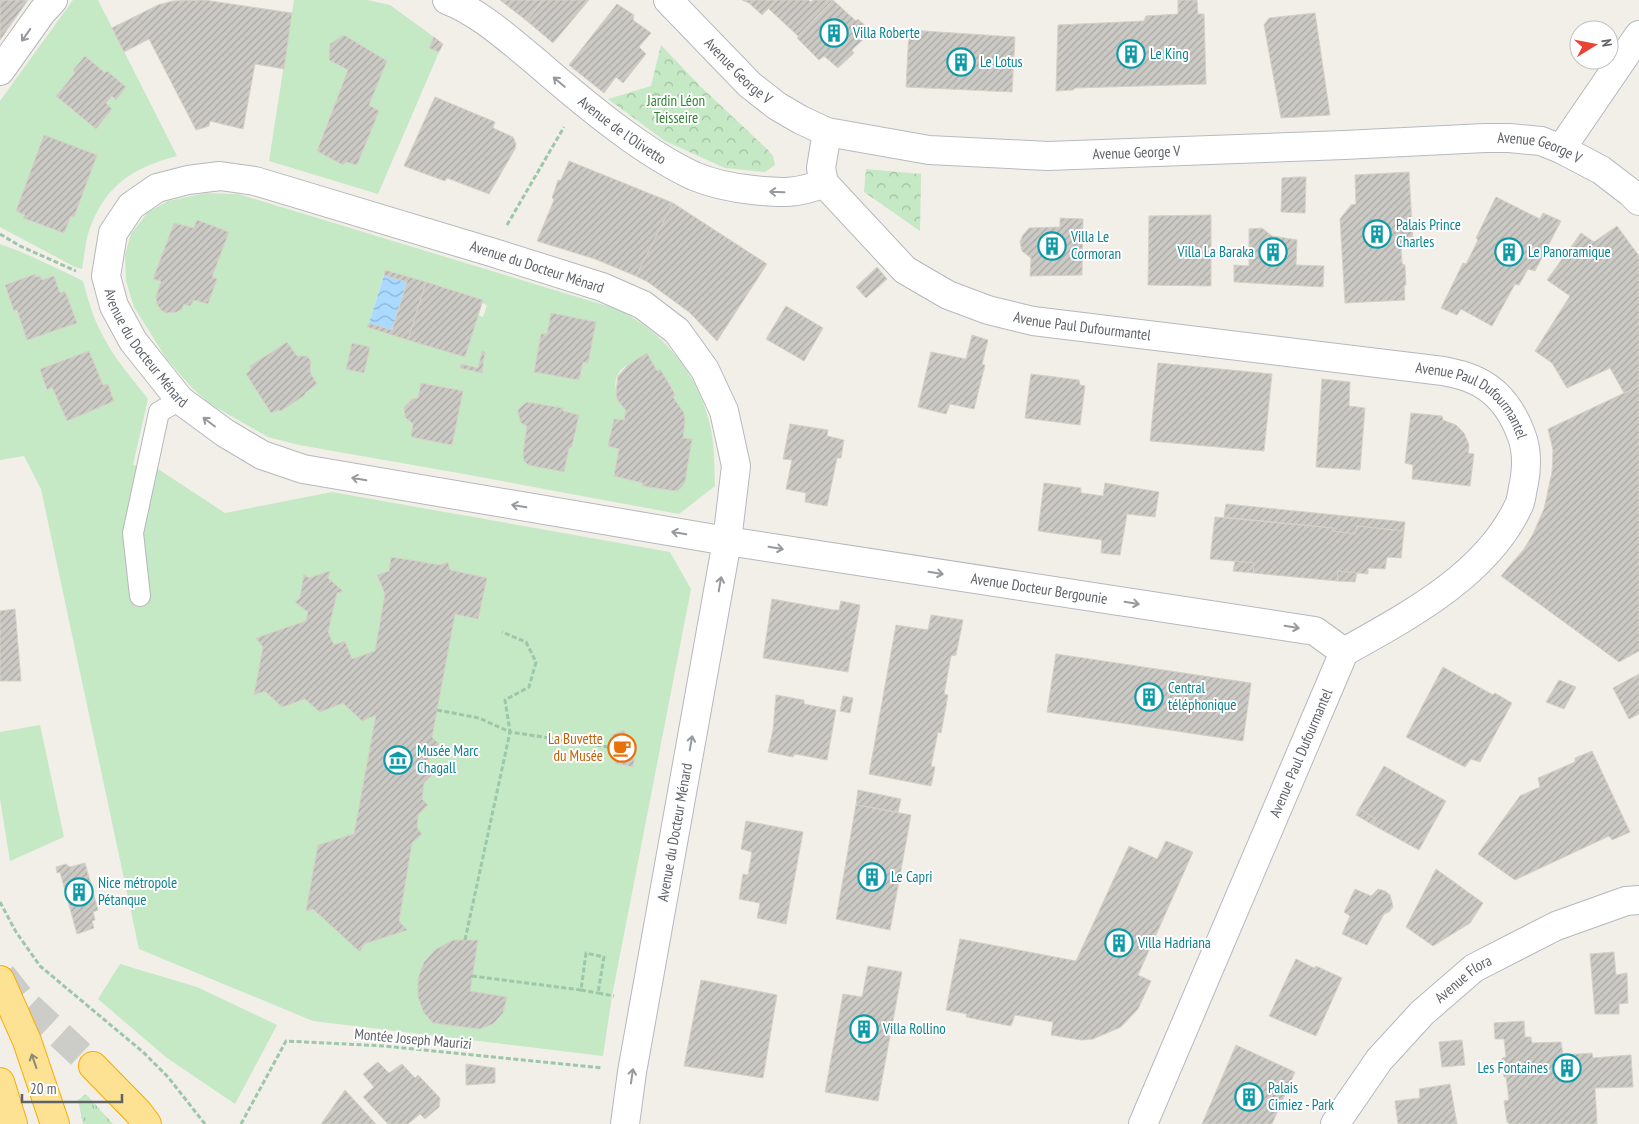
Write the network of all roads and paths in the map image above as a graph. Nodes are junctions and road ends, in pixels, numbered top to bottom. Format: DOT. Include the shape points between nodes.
graph roads {
  1 [pos="53,0"];
  2 [pos="447,0"];
  3 [pos="668,0"];
  4 [pos="1639,35"];
  5 [pos="0,71"];
  6 [pos="580,99"];
  7 [pos="827,132"];
  8 [pos="1561,149"];
  9 [pos="824,184"];
  10 [pos="1639,201"];
  11 [pos="0,234"];
  12 [pos="492,252"];
  13 [pos="106,276"];
  14 [pos="180,400"];
  15 [pos="728,541"];
  16 [pos="140,596"];
  17 [pos="502,632"];
  18 [pos="1344,652"];
  19 [pos="437,710"];
  20 [pos="510,732"];
  21 [pos="615,748"];
  22 [pos="1639,900"];
  23 [pos="0,902"];
  24 [pos="465,940"];
  25 [pos="472,976"];
  26 [pos="0,980"];
  27 [pos="581,990"];
  28 [pos="598,994"];
  29 [pos="644,1003"];
  30 [pos="93,1066"];
  31 [pos="632,1072"];
  32 [pos="0,1082"];
  33 [pos="13,1124"];
  34 [pos="55,1124"];
  35 [pos="147,1124"];
  36 [pos="205,1124"];
  37 [pos="241,1124"];
  38 [pos="625,1124"];
  39 [pos="1143,1124"];
  40 [pos="1335,1124"];
  1 -- 5 [label="street, one-way"];
  6 -- 2 [label="street, Avenue de l'Olivetto, one-way" via="482,18"];
  3 -- 7 [label="street, Avenue George V" via="750,85 777,106"];
  4 -- 8 [label="street"];
  9 -- 6 [label="street, Avenue de l'Olivetto, one-way" via="794,192 765,192 714,183 654,154"];
  6 -- 12 [label="path"];
  7 -- 8 [label="street, Avenue George V" via="929,150 1048,156 1485,138 1541,141"];
  7 -- 9 [label="street" via="821,168"];
  8 -- 10 [label="street, Avenue George V" via="1601,170"];
  9 -- 18 [label="street, Avenue Paul Dufourmantel" via="906,270 948,295 988,310 1033,321 1443,371 1474,379 1499,396 1515,418 1525,445 1526,473 1519,504 1508,524 1485,554 1460,578 1408,615"];
  11 -- 13 [label="path" via="79,272"];
  12 -- 13 [label="street, Avenue du Docteur Ménard" via="255,181 220,176 157,188 131,206 113,234"];
  12 -- 15 [label="street, Avenue du Docteur Ménard" via="602,287 643,305 678,331 705,370 724,411 736,466"];
  13 -- 14 [label="street, Avenue du Docteur Ménard" via="114,306 133,341"];
  15 -- 14 [label="street, Avenue du Docteur Ménard, one-way" via="303,469 262,455"];
  14 -- 16 [label="lane" via="159,412 133,533"];
  15 -- 18 [label="street, Avenue Docteur Bergounie, one-way" via="1315,631"];
  29 -- 15 [label="street, Avenue du Docteur Ménard, one-way"];
  17 -- 20 [label="path" via="526,642 536,662 528,687 505,700"];
  18 -- 39 [label="street, Avenue Paul Dufourmantel"];
  19 -- 20 [label="path" via="479,718"];
  20 -- 21 [label="path"];
  20 -- 24 [label="path"];
  22 -- 40 [label="street, Avenue Flora" via="1626,901 1556,926 1474,968 1422,1012 1379,1060"];
  23 -- 36 [label="path" via="40,966 143,1052 168,1077"];
  25 -- 27 [label="path"];
  34 -- 26 [label="highway, one-way" via="27,1041"];
  27 -- 28 [label="path"];
  27 -- 28 [label="path" via="586,953 604,957"];
  28 -- 29 [label="path"];
  29 -- 31 [label="street, Avenue du Docteur Ménard"];
  30 -- 35 [label="highway"];
  31 -- 37 [label="path, Montée Joseph Maurizi" via="385,1046 286,1041"];
  38 -- 31 [label="street, Avenue du Docteur Ménard, one-way"];
  32 -- 33 [label="highway"];
}
